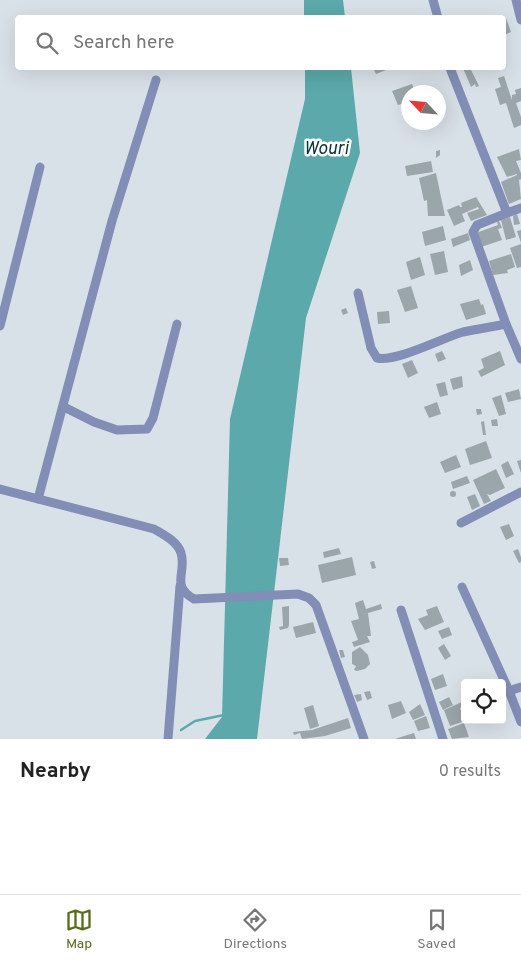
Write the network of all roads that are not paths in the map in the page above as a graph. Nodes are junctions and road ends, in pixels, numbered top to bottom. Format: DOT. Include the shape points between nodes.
graph roads {
  1 [pos="433,0"];
  2 [pos="516,0"];
  3 [pos="437,15"];
  4 [pos="521,20"];
  5 [pos="451,70"];
  6 [pos="156,80"];
  7 [pos="40,167"];
  8 [pos="521,208"];
  9 [pos="507,213"];
  10 [pos="358,292"];
  11 [pos="177,324"];
  12 [pos="506,324"];
  13 [pos="0,326"];
  14 [pos="521,358"];
  15 [pos="64,407"];
  16 [pos="0,488"];
  17 [pos="521,492"];
  18 [pos="38,499"];
  19 [pos="461,523"];
  20 [pos="180,586"];
  21 [pos="462,587"];
  22 [pos="401,610"];
  23 [pos="521,687"];
  24 [pos="509,690"];
  25 [pos="521,722"];
  26 [pos="168,739"];
  27 [pos="364,739"];
  28 [pos="443,739"];
  1 -- 3 [label="street"];
  2 -- 4 [label="street"];
  5 -- 9 [label="street"];
  6 -- 15 [label="street" via="112,221"];
  7 -- 13 [label="street"];
  8 -- 9 [label="street"];
  9 -- 12 [label="street" via="477,226 473,232"];
  10 -- 12 [label="street" via="370,348 377,358 408,352 463,332"];
  11 -- 15 [label="street" via="154,418 147,429 117,430"];
  12 -- 14 [label="street"];
  15 -- 18 [label="street"];
  16 -- 18 [label="street"];
  17 -- 19 [label="street"];
  18 -- 20 [label="street" via="154,529 172,540 181,552"];
  20 -- 26 [label="street"];
  20 -- 27 [label="street" via="185,594 203,600 298,594 310,598 316,605"];
  21 -- 24 [label="street"];
  22 -- 28 [label="street"];
  23 -- 24 [label="street"];
  24 -- 25 [label="street"];
}
